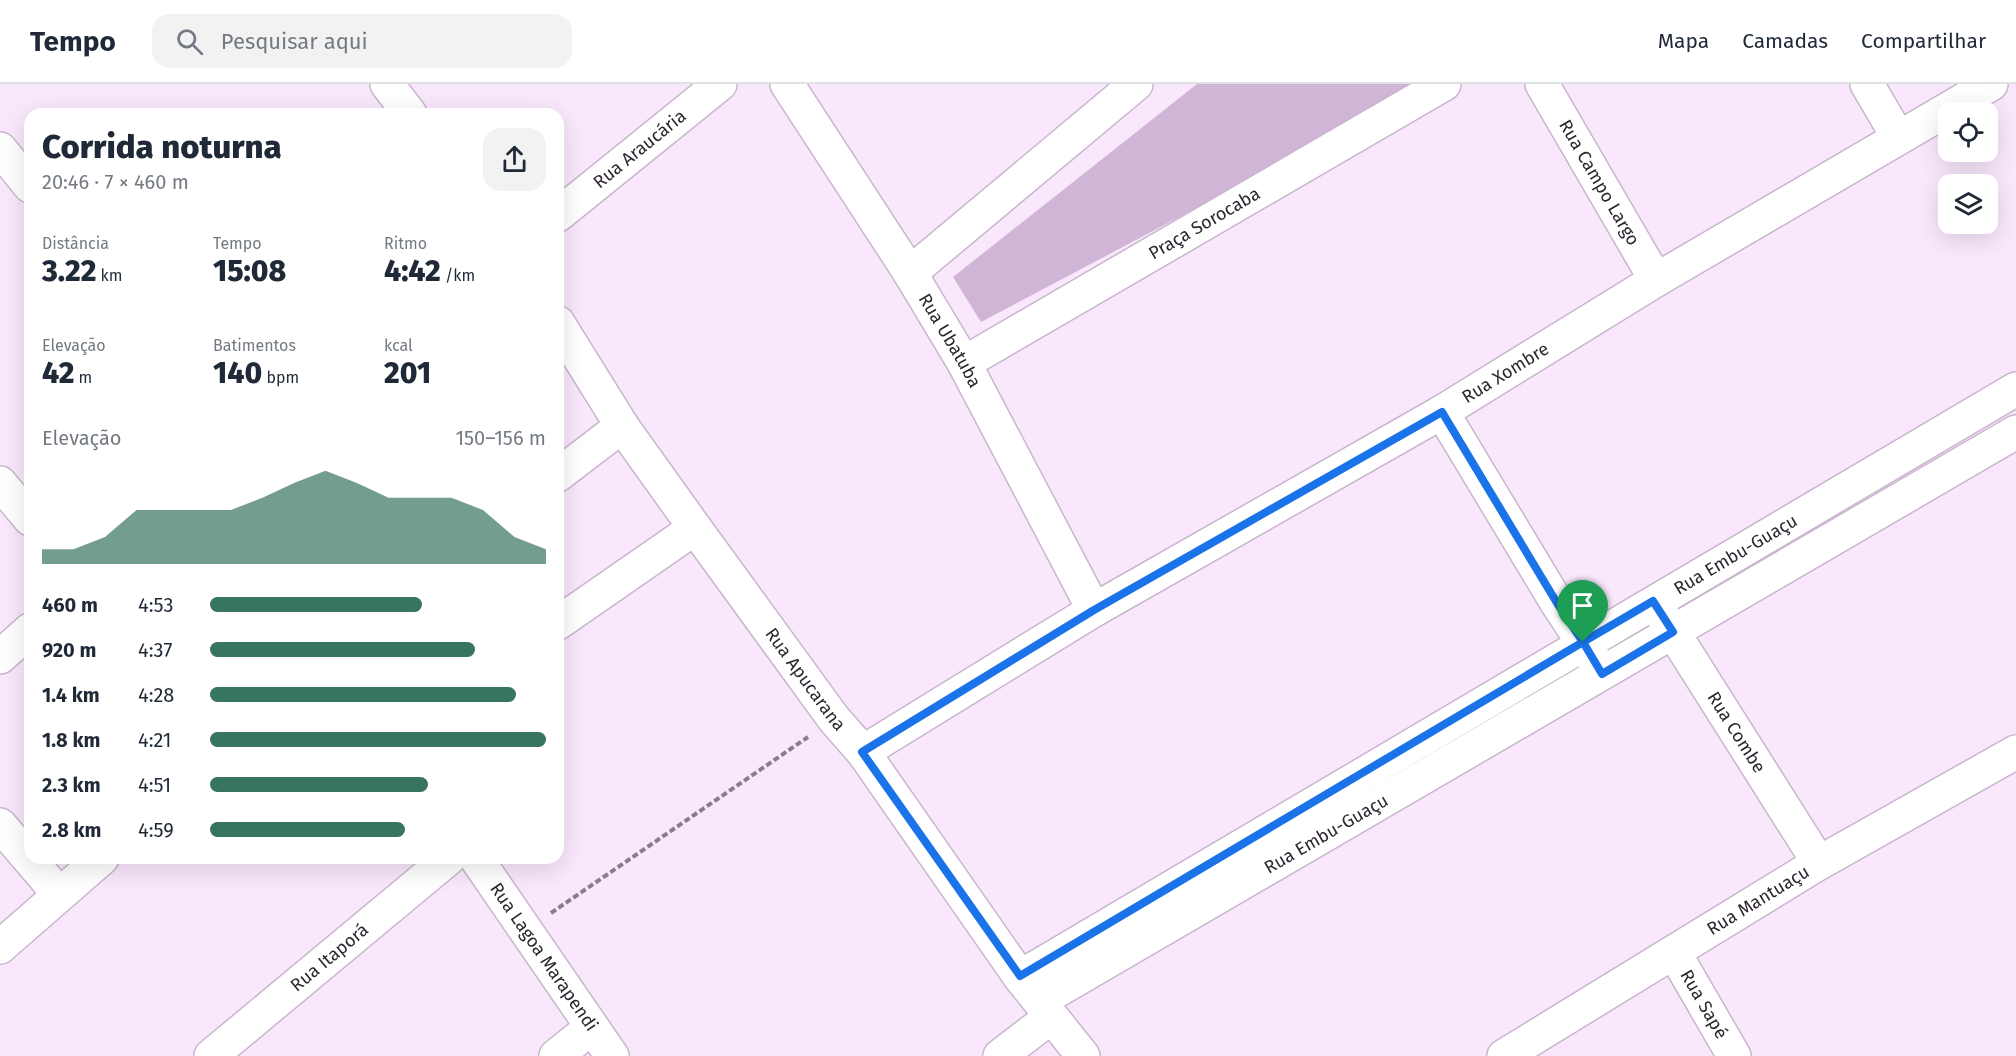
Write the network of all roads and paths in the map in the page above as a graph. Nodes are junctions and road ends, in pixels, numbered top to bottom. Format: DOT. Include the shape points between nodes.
graph roads {
  1 [pos="387,84"];
  2 [pos="720,84"];
  3 [pos="787,84"];
  4 [pos="1136,84"];
  5 [pos="1444,84"];
  6 [pos="1542,84"];
  7 [pos="1867,84"];
  8 [pos="1991,84"];
  9 [pos="405,108"];
  10 [pos="1898,136"];
  11 [pos="0,149"];
  12 [pos="24,179"];
  13 [pos="564,210"];
  14 [pos="910,273"];
  15 [pos="1656,280"];
  16 [pos="564,333"];
  17 [pos="964,363"];
  18 [pos="2016,388"];
  19 [pos="1442,412"];
  20 [pos="622,426"];
  21 [pos="2016,432"];
  22 [pos="564,470"];
  23 [pos="0,483"];
  24 [pos="24,512"];
  25 [pos="694,528"];
  26 [pos="1653,601"];
  27 [pos="1094,610"];
  28 [pos="564,619"];
  29 [pos="1673,632"];
  30 [pos="24,635"];
  31 [pos="1583,642"];
  32 [pos="0,657"];
  33 [pos="1602,674"];
  34 [pos="834,719"];
  35 [pos="862,752"];
  36 [pos="2016,752"];
  37 [pos="0,825"];
  38 [pos="24,853"];
  39 [pos="1819,863"];
  40 [pos="33,864"];
  41 [pos="95,864"];
  42 [pos="442,864"];
  43 [pos="480,864"];
  44 [pos="59,894"];
  45 [pos="526,930"];
  46 [pos="0,947"];
  47 [pos="1675,954"];
  48 [pos="1037,998"];
  49 [pos="591,1028"];
  50 [pos="211,1056"];
  51 [pos="556,1056"];
  52 [pos="612,1056"];
  53 [pos="1000,1056"];
  54 [pos="1083,1056"];
  55 [pos="1504,1056"];
  56 [pos="1734,1056"];
  1 -- 9 [label="street"];
  2 -- 13 [label="street, Rua Araucária"];
  3 -- 14 [label="street, Rua Ubatuba"];
  4 -- 14 [label="street"];
  5 -- 17 [label="street, Praça Sorocaba"];
  6 -- 15 [label="street, Rua Campo Largo"];
  7 -- 10 [label="street"];
  8 -- 10 [label="street, Rua Xombre"];
  10 -- 15 [label="street, Rua Xombre"];
  11 -- 12 [label="street"];
  14 -- 17 [label="street, Rua Ubatuba"];
  15 -- 19 [label="street, Rua Xombre"];
  16 -- 20 [label="street, Rua Apucarana"];
  17 -- 27 [label="street, Rua Ubatuba"];
  18 -- 26 [label="street, Rua Embu-Guaçu"];
  19 -- 27 [label="street, Rua Xombre"];
  19 -- 31 [label="street"];
  20 -- 22 [label="street"];
  20 -- 25 [label="street, Rua Apucarana"];
  21 -- 29 [label="street, Rua Embu-Guaçu"];
  23 -- 24 [label="street"];
  25 -- 28 [label="street"];
  25 -- 34 [label="street, Rua Apucarana"];
  26 -- 29 [label="street, Rua Combe"];
  26 -- 31 [label="street, Rua Embu-Guaçu"];
  27 -- 35 [label="street, Rua Xombre"];
  29 -- 33 [label="street, Rua Embu-Guaçu"];
  29 -- 39 [label="street, Rua Combe"];
  30 -- 32 [label="street"];
  31 -- 33 [label="street"];
  31 -- 48 [label="street, Rua Embu-Guaçu"];
  33 -- 48 [label="street, Rua Embu-Guaçu"];
  34 -- 35 [label="street, Rua Apucarana"];
  34 -- 45 [label="path"];
  35 -- 48 [label="street, Rua Apucarana"];
  36 -- 39 [label="street, Rua Mantuaçu"];
  37 -- 38 [label="street"];
  39 -- 47 [label="street, Rua Mantuaçu"];
  40 -- 44 [label="street"];
  41 -- 44 [label="street"];
  42 -- 50 [label="street, Rua Itaporá"];
  43 -- 45 [label="street, Rua Lagoa Marapendi"];
  44 -- 46 [label="street"];
  45 -- 49 [label="street, Rua Lagoa Marapendi"];
  47 -- 55 [label="street, Rua Mantuaçu"];
  47 -- 56 [label="street, Rua Sapé"];
  48 -- 53 [label="street"];
  48 -- 54 [label="street, Rua Apucarana"];
  49 -- 51 [label="street"];
  49 -- 52 [label="street, Rua Lagoa Marapendi"];
}
